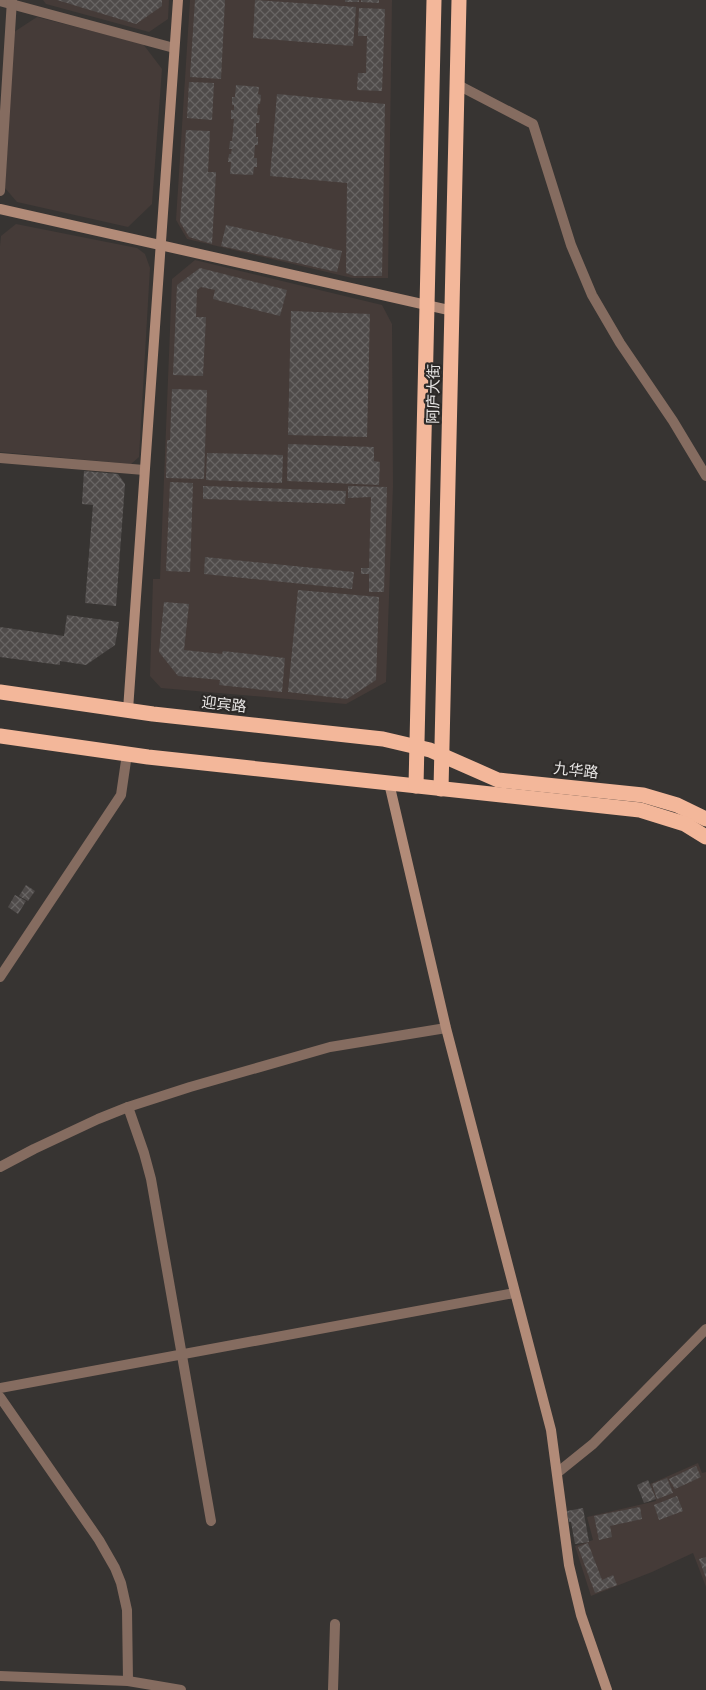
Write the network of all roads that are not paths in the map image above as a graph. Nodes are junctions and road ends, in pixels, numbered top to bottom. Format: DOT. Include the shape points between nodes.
graph roads {
  1 [pos="178,0"];
  2 [pos="434,0"];
  3 [pos="459,0"];
  4 [pos="0,1"];
  5 [pos="12,2"];
  6 [pos="174,48"];
  7 [pos="458,85"];
  8 [pos="0,191"];
  9 [pos="0,210"];
  10 [pos="160,245"];
  11 [pos="428,305"];
  12 [pos="453,311"];
  13 [pos="0,458"];
  14 [pos="144,470"];
  15 [pos="706,476"];
  16 [pos="0,692"];
  17 [pos="128,710"];
  18 [pos="0,736"];
  19 [pos="417,746"];
  20 [pos="127,754"];
  21 [pos="442,756"];
  22 [pos="389,783"];
  23 [pos="416,786"];
  24 [pos="441,789"];
  25 [pos="706,819"];
  26 [pos="706,837"];
  27 [pos="0,977"];
  28 [pos="446,1028"];
  29 [pos="128,1107"];
  30 [pos="0,1167"];
  31 [pos="514,1293"];
  32 [pos="706,1328"];
  33 [pos="182,1354"];
  34 [pos="0,1388"];
  35 [pos="0,1397"];
  36 [pos="557,1473"];
  37 [pos="211,1521"];
  38 [pos="335,1624"];
  39 [pos="0,1676"];
  40 [pos="128,1681"];
  41 [pos="142,1687"];
  42 [pos="181,1690"];
  43 [pos="333,1690"];
  44 [pos="607,1690"];
  1 -- 6 [label="street"];
  2 -- 11 [label="highway"];
  3 -- 7 [label="highway, 阿庐大街"];
  4 -- 5 [label="street"];
  5 -- 6 [label="street"];
  5 -- 8 [label="street"];
  6 -- 10 [label="street"];
  7 -- 12 [label="highway, 阿庐大街"];
  7 -- 15 [label="street" via="533,124 571,245 592,295"];
  9 -- 10 [label="street"];
  10 -- 11 [label="street"];
  10 -- 14 [label="street"];
  11 -- 12 [label="street"];
  11 -- 19 [label="highway"];
  12 -- 21 [label="highway, 阿庐大街"];
  13 -- 14 [label="street"];
  14 -- 17 [label="street"];
  16 -- 17 [label="highway, 迎宾路"];
  17 -- 19 [label="highway, 迎宾路" via="364,736"];
  18 -- 20 [label="highway"];
  19 -- 21 [label="highway, 迎宾路"];
  19 -- 23 [label="highway"];
  20 -- 22 [label="highway"];
  20 -- 27 [label="street" via="122,796"];
  21 -- 24 [label="highway, 阿庐大街"];
  21 -- 25 [label="highway, 九华路" via="498,780 643,795 677,805"];
  22 -- 23 [label="highway"];
  22 -- 28 [label="street"];
  23 -- 24 [label="highway"];
  24 -- 26 [label="highway" via="640,810 685,824"];
  28 -- 29 [label="street" via="330,1047"];
  28 -- 31 [label="street"];
  29 -- 30 [label="street"];
  29 -- 33 [label="street" via="151,1180"];
  31 -- 33 [label="street"];
  31 -- 36 [label="street" via="551,1430"];
  32 -- 36 [label="street" via="593,1444"];
  33 -- 34 [label="street"];
  33 -- 37 [label="street"];
  35 -- 40 [label="street" via="115,1568 127,1610"];
  36 -- 44 [label="street" via="574,1590"];
  38 -- 43 [label="street"];
  39 -- 40 [label="street"];
  40 -- 41 [label="street"];
  41 -- 42 [label="street"];
}
